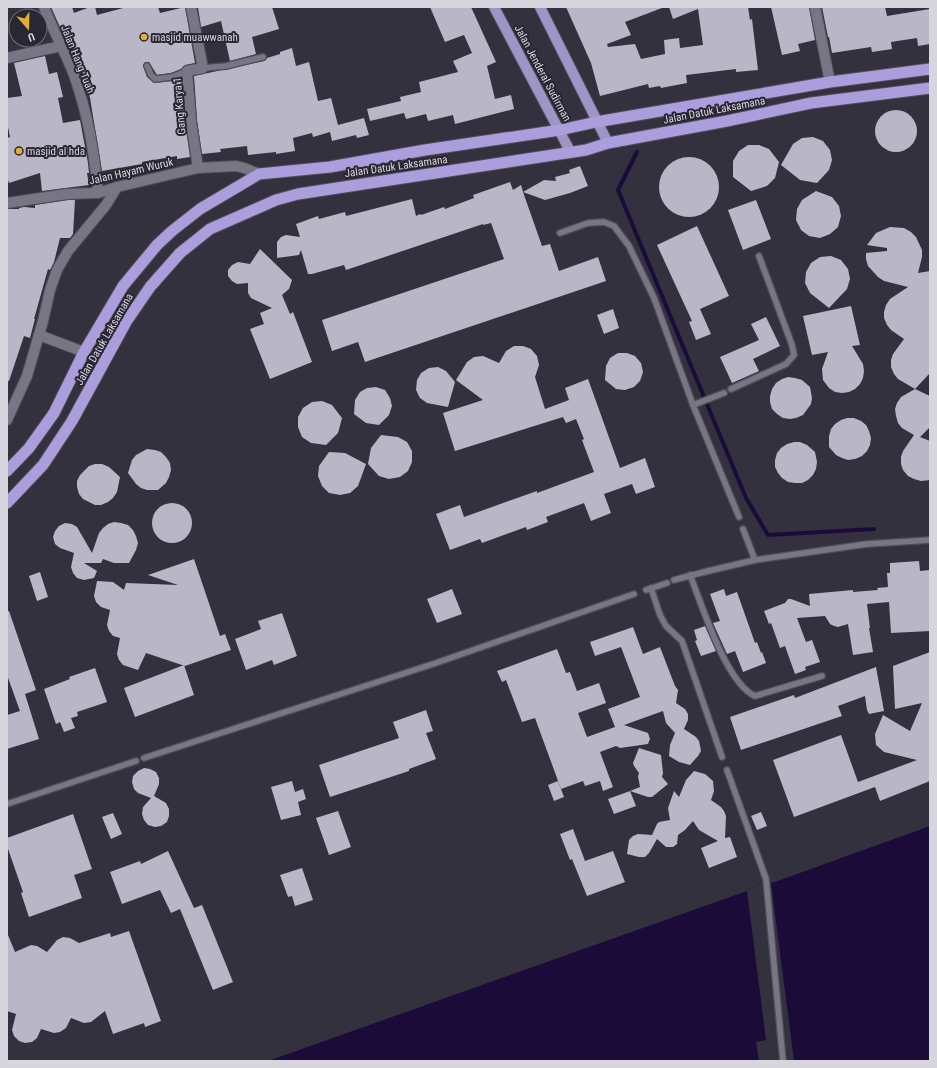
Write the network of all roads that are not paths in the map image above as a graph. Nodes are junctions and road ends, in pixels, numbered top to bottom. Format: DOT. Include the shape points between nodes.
graph roads {
  1 [pos="44,7"];
  2 [pos="191,7"];
  3 [pos="494,7"];
  4 [pos="540,7"];
  5 [pos="815,7"];
  6 [pos="61,46"];
  7 [pos="264,57"];
  8 [pos="7,58"];
  9 [pos="147,66"];
  10 [pos="203,68"];
  11 [pos="930,69"];
  12 [pos="187,71"];
  13 [pos="830,82"];
  14 [pos="930,88"];
  15 [pos="596,122"];
  16 [pos="560,130"];
  17 [pos="608,143"];
  18 [pos="570,151"];
  19 [pos="198,168"];
  20 [pos="258,174"];
  21 [pos="117,187"];
  22 [pos="98,192"];
  23 [pos="7,203"];
  24 [pos="560,233"];
  25 [pos="759,256"];
  26 [pos="39,335"];
  27 [pos="84,352"];
  28 [pos="731,389"];
  29 [pos="724,393"];
  30 [pos="693,405"];
  31 [pos="7,420"];
  32 [pos="7,471"];
  33 [pos="7,503"];
  34 [pos="739,518"];
  35 [pos="743,529"];
  36 [pos="930,540"];
  37 [pos="755,560"];
  38 [pos="690,575"];
  39 [pos="674,580"];
  40 [pos="667,583"];
  41 [pos="634,594"];
  42 [pos="822,676"];
  43 [pos="722,757"];
  44 [pos="144,758"];
  45 [pos="136,761"];
  46 [pos="727,770"];
  47 [pos="7,804"];
  48 [pos="783,1061"];
  1 -- 6 [label="street, Jalan Hang Tuah"];
  2 -- 10 [label="street"];
  3 -- 16 [label="main road, Jalan Jenderal Sudirman"];
  4 -- 15 [label="main road"];
  5 -- 13 [label="street"];
  6 -- 8 [label="street"];
  6 -- 22 [label="street, Jalan Hang Tuah" via="73,73 91,134"];
  7 -- 10 [label="lane" via="226,66"];
  9 -- 12 [label="lane" via="155,79 172,78"];
  10 -- 12 [label="street, Gang Karya 1"];
  11 -- 13 [label="highway, Jalan Datuk Laksamana"];
  12 -- 19 [label="street, Gang Karya 1"];
  13 -- 15 [label="highway, Jalan Datuk Laksamana"];
  14 -- 17 [label="highway, Jalan Datuk Laksamana" via="811,103"];
  15 -- 16 [label="highway, Jalan Datuk Laksamana"];
  15 -- 17 [label="main road"];
  16 -- 18 [label="main road, Jalan Jenderal Sudirman"];
  16 -- 20 [label="highway, Jalan Datuk Laksamana" via="330,167"];
  17 -- 18 [label="highway, Jalan Datuk Laksamana" via="586,150"];
  18 -- 33 [label="highway, Jalan Datuk Laksamana" via="298,194 276,200 210,229 180,252 150,287 126,322 72,421 43,465"];
  19 -- 20 [label="street, Jalan Hayam Wuruk" via="236,166"];
  19 -- 21 [label="street, Jalan Hayam Wuruk"];
  20 -- 27 [label="highway, Jalan Datuk Laksamana" via="200,209 157,245 123,286"];
  21 -- 22 [label="street, Jalan Hayam Wuruk"];
  21 -- 26 [label="street" via="106,205 68,251 57,270"];
  22 -- 23 [label="street, Jalan Hayam Wuruk"];
  24 -- 30 [label="lane" via="588,223 604,222 614,226 622,236 654,298"];
  25 -- 28 [label="lane" via="794,355 786,364"];
  26 -- 27 [label="street"];
  26 -- 31 [label="street" via="27,376"];
  27 -- 32 [label="highway, Jalan Datuk Laksamana" via="54,414 29,448"];
  29 -- 30 [label="lane"];
  30 -- 34 [label="lane"];
  35 -- 37 [label="lane"];
  36 -- 37 [label="lane" via="866,544"];
  37 -- 38 [label="lane"];
  38 -- 39 [label="lane"];
  38 -- 42 [label="lane" via="711,631 735,679 750,694 755,696"];
  40 -- 43 [label="lane" via="649,589 666,626 682,641"];
  41 -- 44 [label="lane" via="436,663"];
  45 -- 47 [label="lane"];
  46 -- 48 [label="lane" via="766,879"];
}
